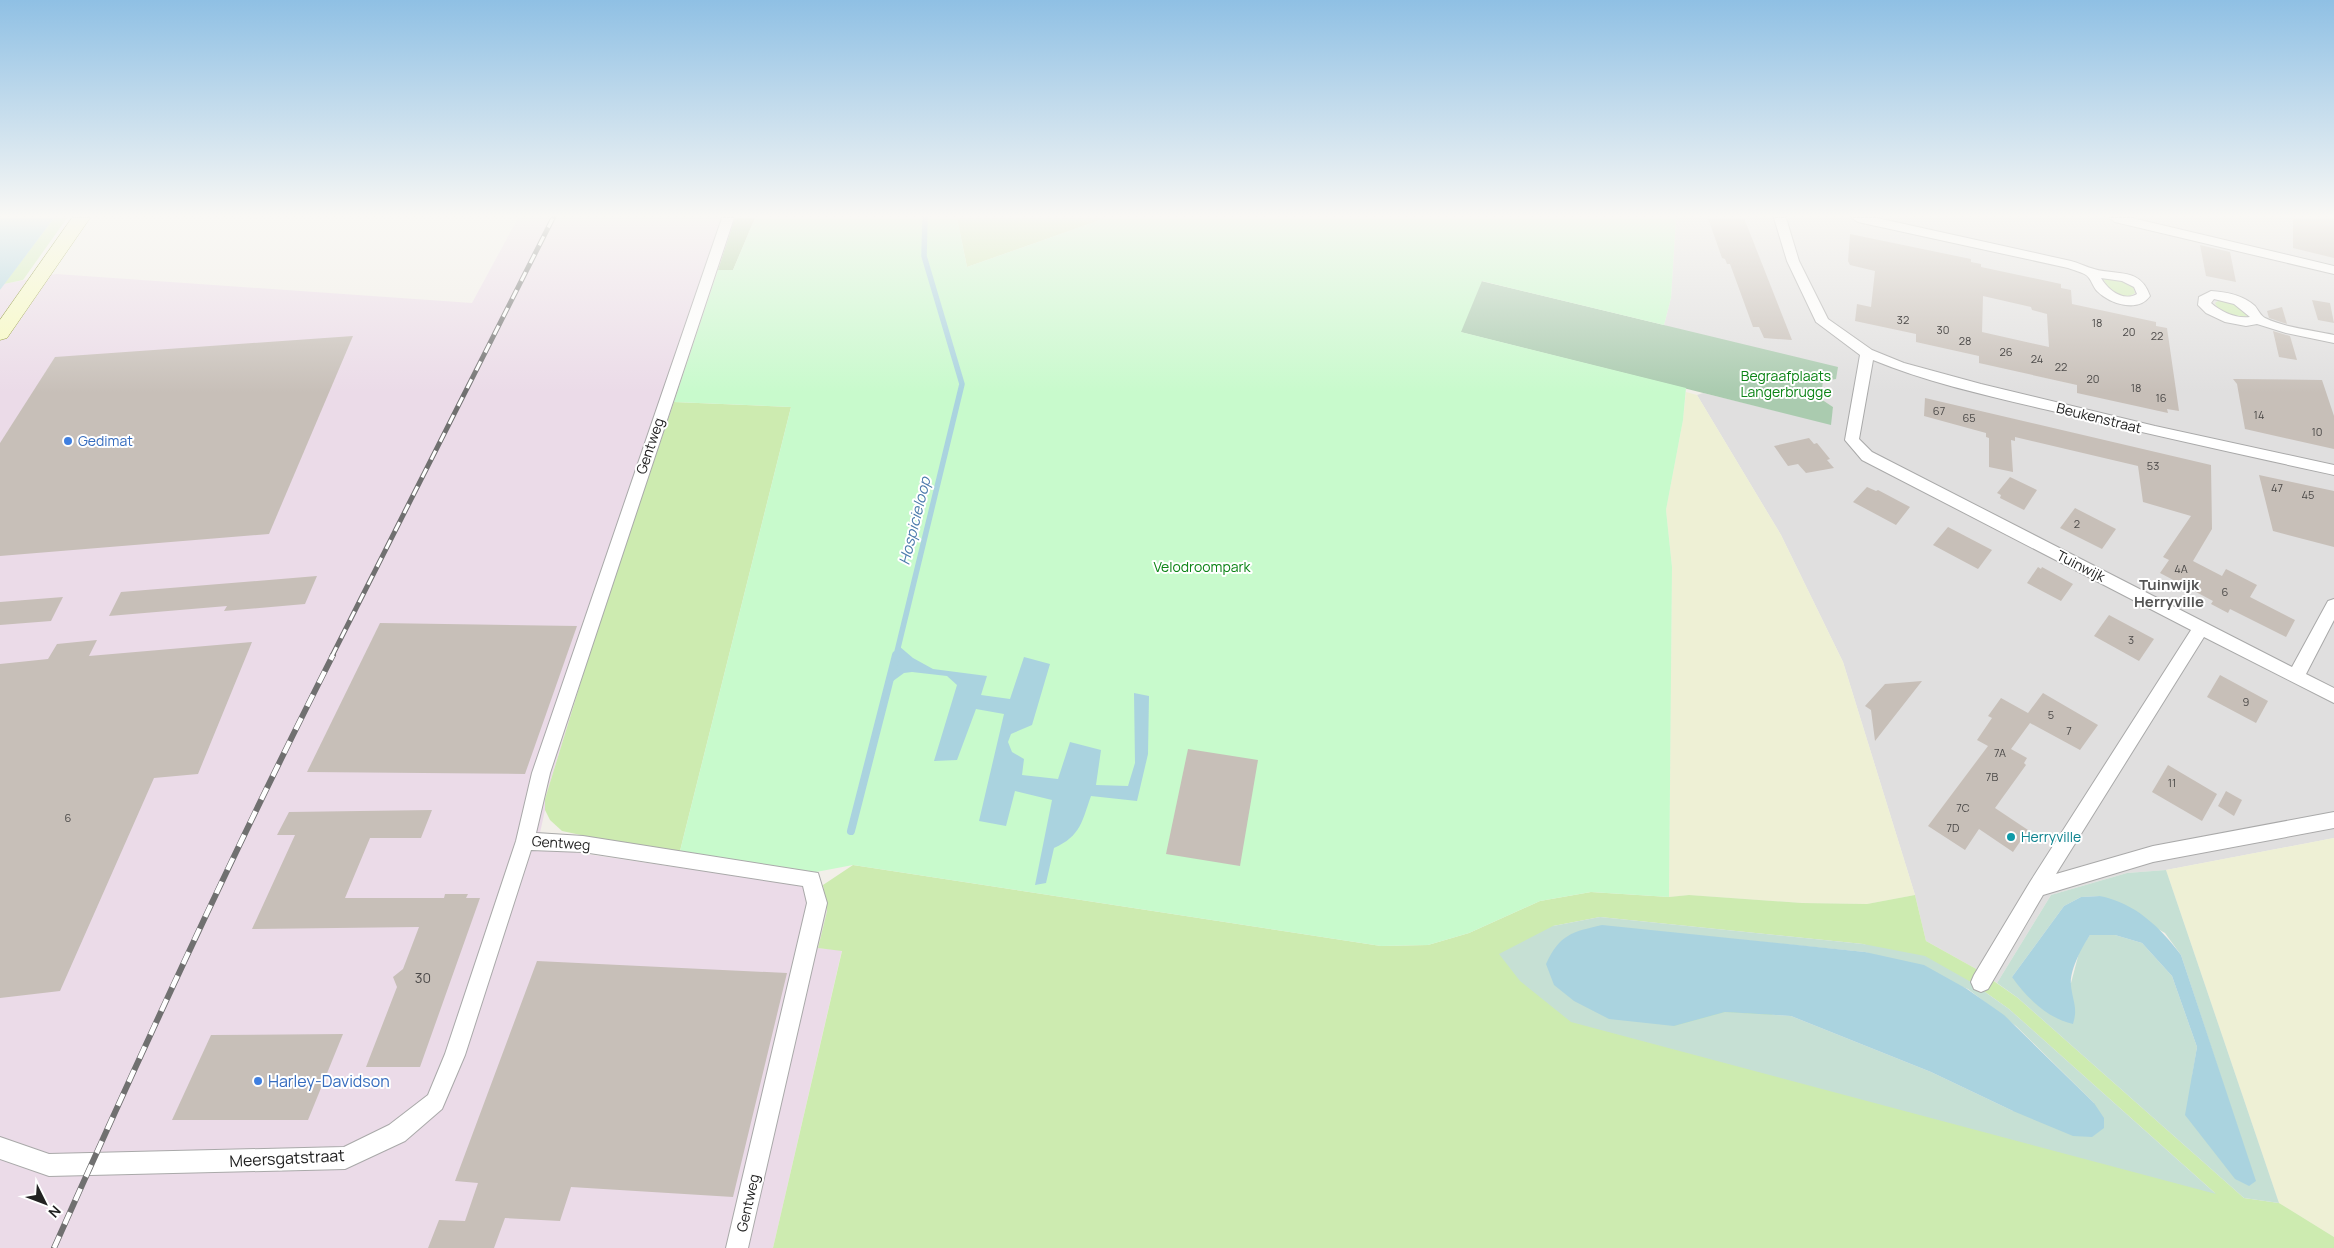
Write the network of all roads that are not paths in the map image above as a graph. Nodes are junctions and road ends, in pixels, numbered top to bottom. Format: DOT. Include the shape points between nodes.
graph roads {
  1 [pos="40,276"];
  2 [pos="708,276"];
  3 [pos="1800,276"];
  4 [pos="2258,320"];
  5 [pos="0,334"];
  6 [pos="2334,339"];
  7 [pos="1867,353"];
  8 [pos="2334,470"];
  9 [pos="2334,605"];
  10 [pos="2202,627"];
  11 [pos="2296,676"];
  12 [pos="2334,696"];
  13 [pos="2334,820"];
  14 [pos="525,841"];
  15 [pos="2036,888"];
  16 [pos="1981,982"];
  17 [pos="0,1148"];
  18 [pos="737,1248"];
  1 -- 5 [label="main road"];
  2 -- 14 [label="street, Gentweg" via="540,773"];
  3 -- 7 [label="street, Beukenstraat" via="1823,322"];
  4 -- 6 [label="street"];
  7 -- 8 [label="street, Beukenstraat" via="1899,366 1981,389 2155,432"];
  7 -- 10 [label="street, Tuinwijk" via="1852,440 1867,456"];
  9 -- 11 [label="street"];
  10 -- 11 [label="street, Tuinwijk"];
  10 -- 15 [label="street"];
  11 -- 12 [label="street, Tuinwijk"];
  13 -- 15 [label="street" via="2153,854"];
  14 -- 17 [label="street, Meersgatstraat" via="455,1055 434,1102 397,1133 345,1158 49,1165"];
  14 -- 18 [label="street, Gentweg" via="583,844 811,880 817,903"];
  15 -- 16 [label="street"];
}
